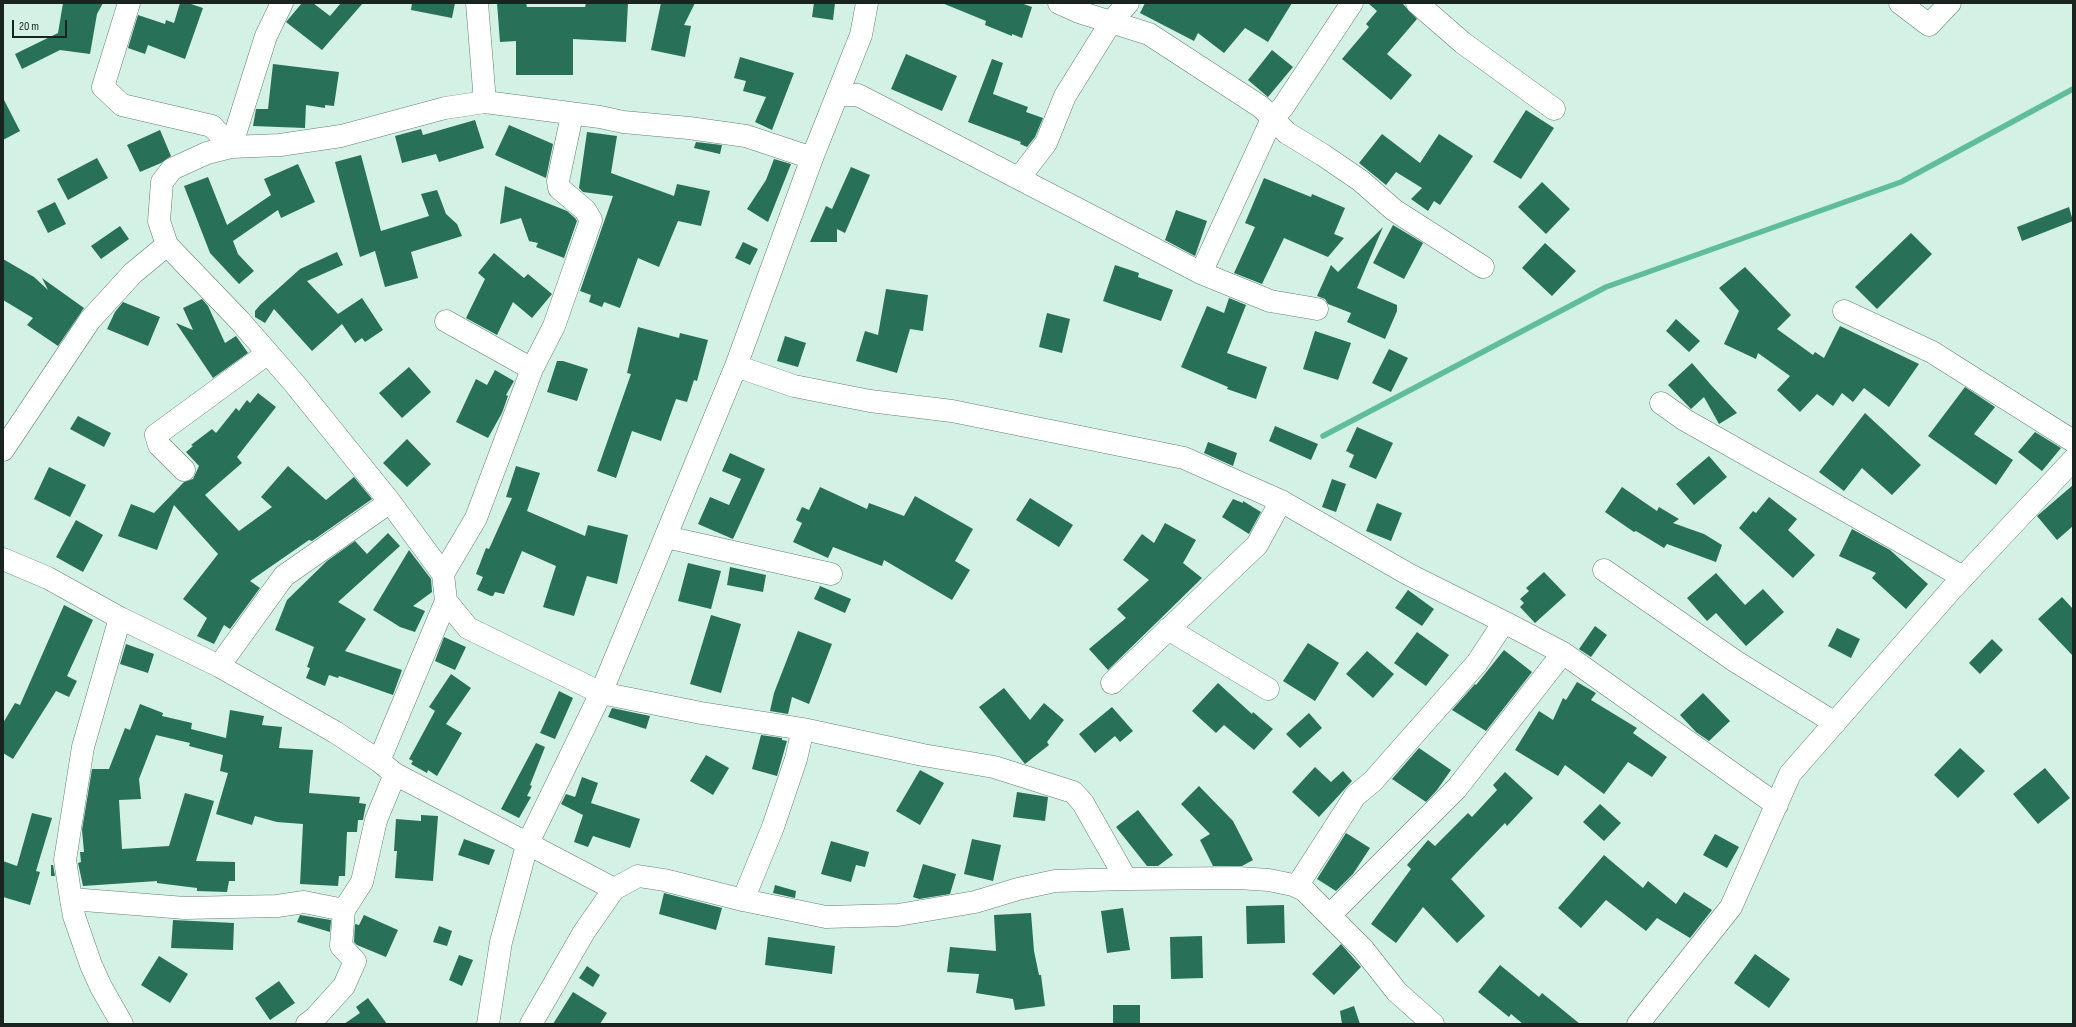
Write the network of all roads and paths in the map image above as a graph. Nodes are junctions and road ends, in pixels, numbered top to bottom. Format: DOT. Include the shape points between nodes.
graph roads {
  1 [pos="129,3"];
  2 [pos="282,3"];
  3 [pos="477,3"];
  4 [pos="867,3"];
  5 [pos="1059,3"];
  6 [pos="1128,3"];
  7 [pos="1352,3"];
  8 [pos="1417,3"];
  9 [pos="1900,3"];
  10 [pos="1950,3"];
  11 [pos="1111,22"];
  12 [pos="838,94"];
  13 [pos="485,102"];
  14 [pos="1554,109"];
  15 [pos="572,115"];
  16 [pos="1272,119"];
  17 [pos="231,147"];
  18 [pos="812,158"];
  19 [pos="1019,178"];
  20 [pos="167,246"];
  21 [pos="1483,267"];
  22 [pos="1201,273"];
  23 [pos="1317,309"];
  24 [pos="1844,311"];
  25 [pos="446,320"];
  26 [pos="268,353"];
  27 [pos="736,366"];
  28 [pos="532,369"];
  29 [pos="1661,403"];
  30 [pos="2073,441"];
  31 [pos="3,450"];
  32 [pos="2073,460"];
  33 [pos="184,470"];
  34 [pos="1281,501"];
  35 [pos="390,502"];
  36 [pos="666,537"];
  37 [pos="3,559"];
  38 [pos="1604,570"];
  39 [pos="443,574"];
  40 [pos="832,574"];
  41 [pos="1963,577"];
  42 [pos="446,601"];
  43 [pos="120,618"];
  44 [pos="1504,622"];
  45 [pos="1168,629"];
  46 [pos="1563,653"];
  47 [pos="219,666"];
  48 [pos="1112,683"];
  49 [pos="1268,689"];
  50 [pos="601,693"];
  51 [pos="1835,723"];
  52 [pos="803,729"];
  53 [pos="387,767"];
  54 [pos="1778,805"];
  55 [pos="527,845"];
  56 [pos="1126,879"];
  57 [pos="1296,886"];
  58 [pos="614,889"];
  59 [pos="71,899"];
  60 [pos="743,900"];
  61 [pos="344,910"];
  62 [pos="1330,915"];
  63 [pos="122,1024"];
  64 [pos="307,1024"];
  65 [pos="488,1024"];
  66 [pos="531,1024"];
  67 [pos="1433,1024"];
  68 [pos="1638,1024"];
  1 -- 17 [label="street" via="103,87 122,105 212,126"];
  2 -- 17 [label="street" via="266,36"];
  3 -- 13 [label="street"];
  4 -- 12 [label="street" via="862,34"];
  5 -- 11 [label="street"];
  6 -- 11 [label="street"];
  7 -- 16 [label="street" via="1283,107"];
  8 -- 14 [label="street" via="1464,43"];
  9 -- 10 [label="street" via="1928,25"];
  11 -- 16 [label="street" via="1149,34 1261,107"];
  11 -- 19 [label="street" via="1065,96 1046,143"];
  12 -- 18 [label="street"];
  12 -- 19 [label="street" via="858,96"];
  13 -- 15 [label="street"];
  13 -- 17 [label="street" via="445,108 341,136 280,145"];
  15 -- 18 [label="street" via="746,136"];
  15 -- 28 [label="street" via="558,181 559,188 585,210 591,220 554,326"];
  16 -- 21 [label="street" via="1287,133 1361,181 1394,210"];
  16 -- 22 [label="street"];
  17 -- 20 [label="street" via="207,153 172,169 162,182 159,221"];
  18 -- 27 [label="street"];
  19 -- 22 [label="street"];
  20 -- 26 [label="street"];
  20 -- 31 [label="street" via="134,273 90,320"];
  22 -- 23 [label="street" via="1270,301"];
  24 -- 30 [label="street" via="1932,352"];
  25 -- 28 [label="street"];
  26 -- 33 [label="street" via="156,435 160,444"];
  26 -- 35 [label="street"];
  27 -- 34 [label="street" via="794,386 870,401 952,410 1184,458"];
  27 -- 36 [label="street"];
  28 -- 39 [label="street" via="476,518"];
  29 -- 41 [label="street" via="1685,420"];
  32 -- 41 [label="street"];
  34 -- 44 [label="street" via="1408,574"];
  34 -- 45 [label="street" via="1257,545"];
  35 -- 39 [label="street"];
  35 -- 47 [label="street" via="284,576"];
  36 -- 40 [label="street"];
  36 -- 50 [label="street"];
  37 -- 43 [label="street" via="48,578"];
  38 -- 51 [label="street" via="1735,661"];
  39 -- 42 [label="street"];
  41 -- 51 [label="street"];
  42 -- 50 [label="street" via="468,628"];
  42 -- 53 [label="street"];
  43 -- 47 [label="street"];
  43 -- 59 [label="street" via="83,747 65,860"];
  44 -- 46 [label="street"];
  44 -- 57 [label="street" via="1477,664 1373,781 1355,796"];
  45 -- 48 [label="street"];
  45 -- 49 [label="street"];
  46 -- 54 [label="street"];
  46 -- 62 [label="street" via="1457,788"];
  47 -- 53 [label="street" via="335,732"];
  50 -- 52 [label="street" via="701,713"];
  50 -- 55 [label="street"];
  51 -- 54 [label="street" via="1790,774"];
  52 -- 56 [label="street" via="923,755 994,767 1073,792"];
  52 -- 60 [label="street" via="796,759 773,827"];
  53 -- 55 [label="street"];
  53 -- 61 [label="street" via="362,882"];
  54 -- 68 [label="street" via="1731,907"];
  55 -- 58 [label="street"];
  55 -- 65 [label="street" via="501,942"];
  56 -- 57 [label="street" via="1238,878 1269,880"];
  56 -- 60 [label="street" via="1055,882 1018,889 976,902 898,915 826,917"];
  57 -- 62 [label="street" via="1304,890"];
  58 -- 60 [label="street" via="638,876"];
  58 -- 66 [label="street" via="584,932"];
  59 -- 61 [label="street" via="185,908 277,906 304,902"];
  59 -- 63 [label="street" via="74,916 91,965"];
  61 -- 64 [label="street" via="341,946 354,961 344,986"];
  62 -- 67 [label="street" via="1363,948 1397,992"];
}
